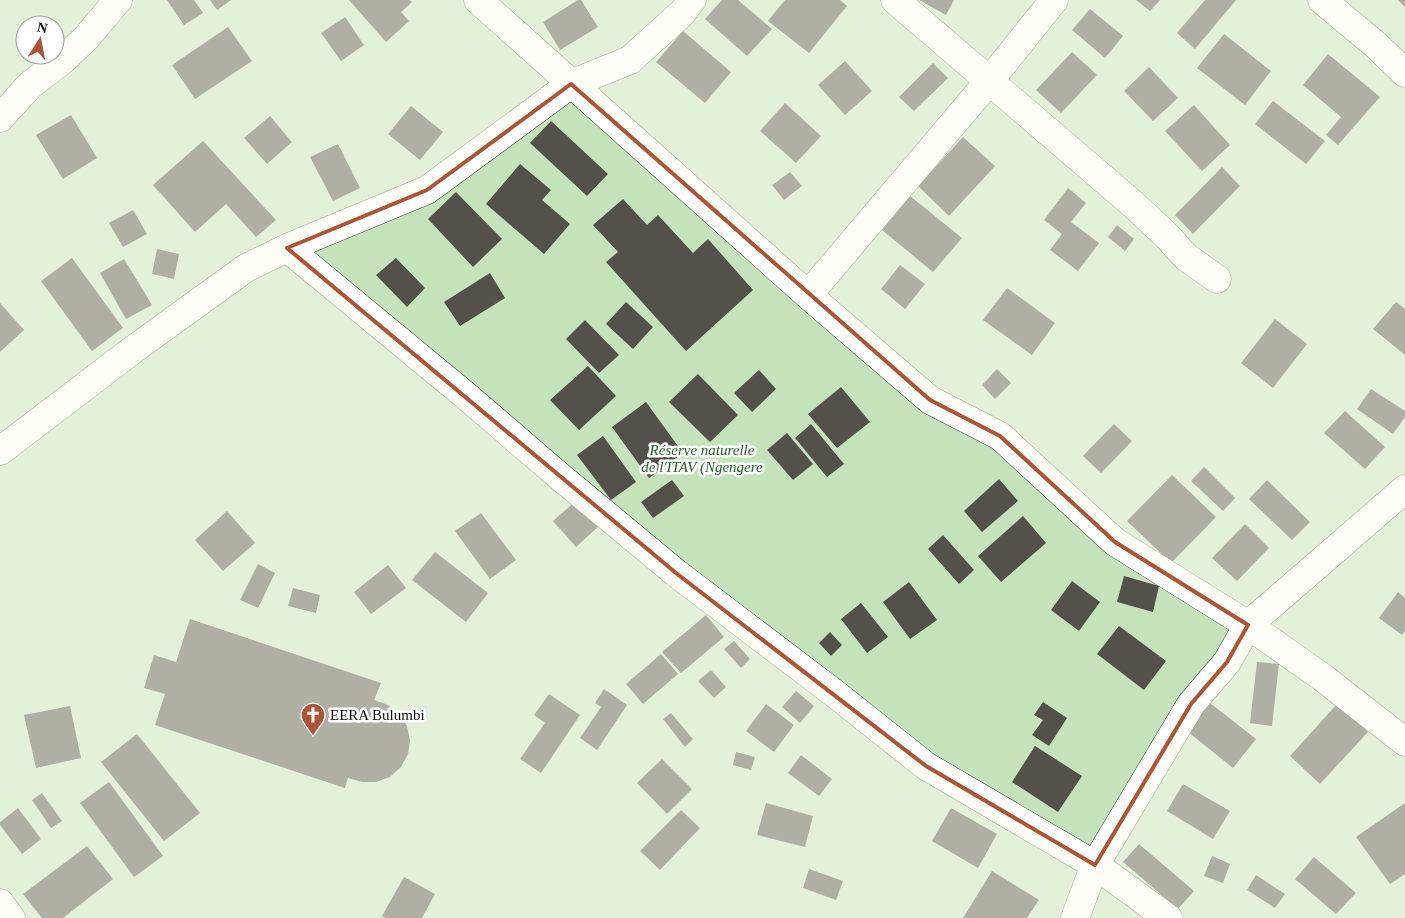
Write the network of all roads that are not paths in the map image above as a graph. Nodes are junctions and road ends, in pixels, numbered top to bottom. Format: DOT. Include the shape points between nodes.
graph roads {
  1 [pos="118,0"];
  2 [pos="478,0"];
  3 [pos="692,0"];
  4 [pos="895,0"];
  5 [pos="1054,0"];
  6 [pos="1322,0"];
  7 [pos="1405,73"];
  8 [pos="990,80"];
  9 [pos="571,84"];
  10 [pos="0,118"];
  11 [pos="287,248"];
  12 [pos="1217,279"];
  13 [pos="808,295"];
  14 [pos="0,451"];
  15 [pos="1405,489"];
  16 [pos="1248,625"];
  17 [pos="1405,742"];
  18 [pos="1096,865"];
  19 [pos="0,903"];
  20 [pos="11,918"];
  21 [pos="1075,918"];
  22 [pos="1168,918"];
  1 -- 10 [label="street" via="87,37 30,85"];
  2 -- 9 [label="street"];
  3 -- 9 [label="street" via="630,60"];
  4 -- 8 [label="street"];
  5 -- 8 [label="street"];
  6 -- 7 [label="street" via="1376,44"];
  8 -- 12 [label="street" via="1134,205 1186,257"];
  8 -- 13 [label="street"];
  9 -- 11 [label="street" via="427,190"];
  9 -- 13 [label="street"];
  11 -- 14 [label="street" via="246,268"];
  11 -- 18 [label="street" via="676,573 926,766"];
  13 -- 16 [label="street" via="930,400 1000,436 1114,542"];
  15 -- 16 [label="street"];
  16 -- 17 [label="street" via="1322,677"];
  16 -- 18 [label="street" via="1227,662 1191,704"];
  18 -- 21 [label="street"];
  18 -- 22 [label="street"];
  19 -- 20 [label="street"];
}
